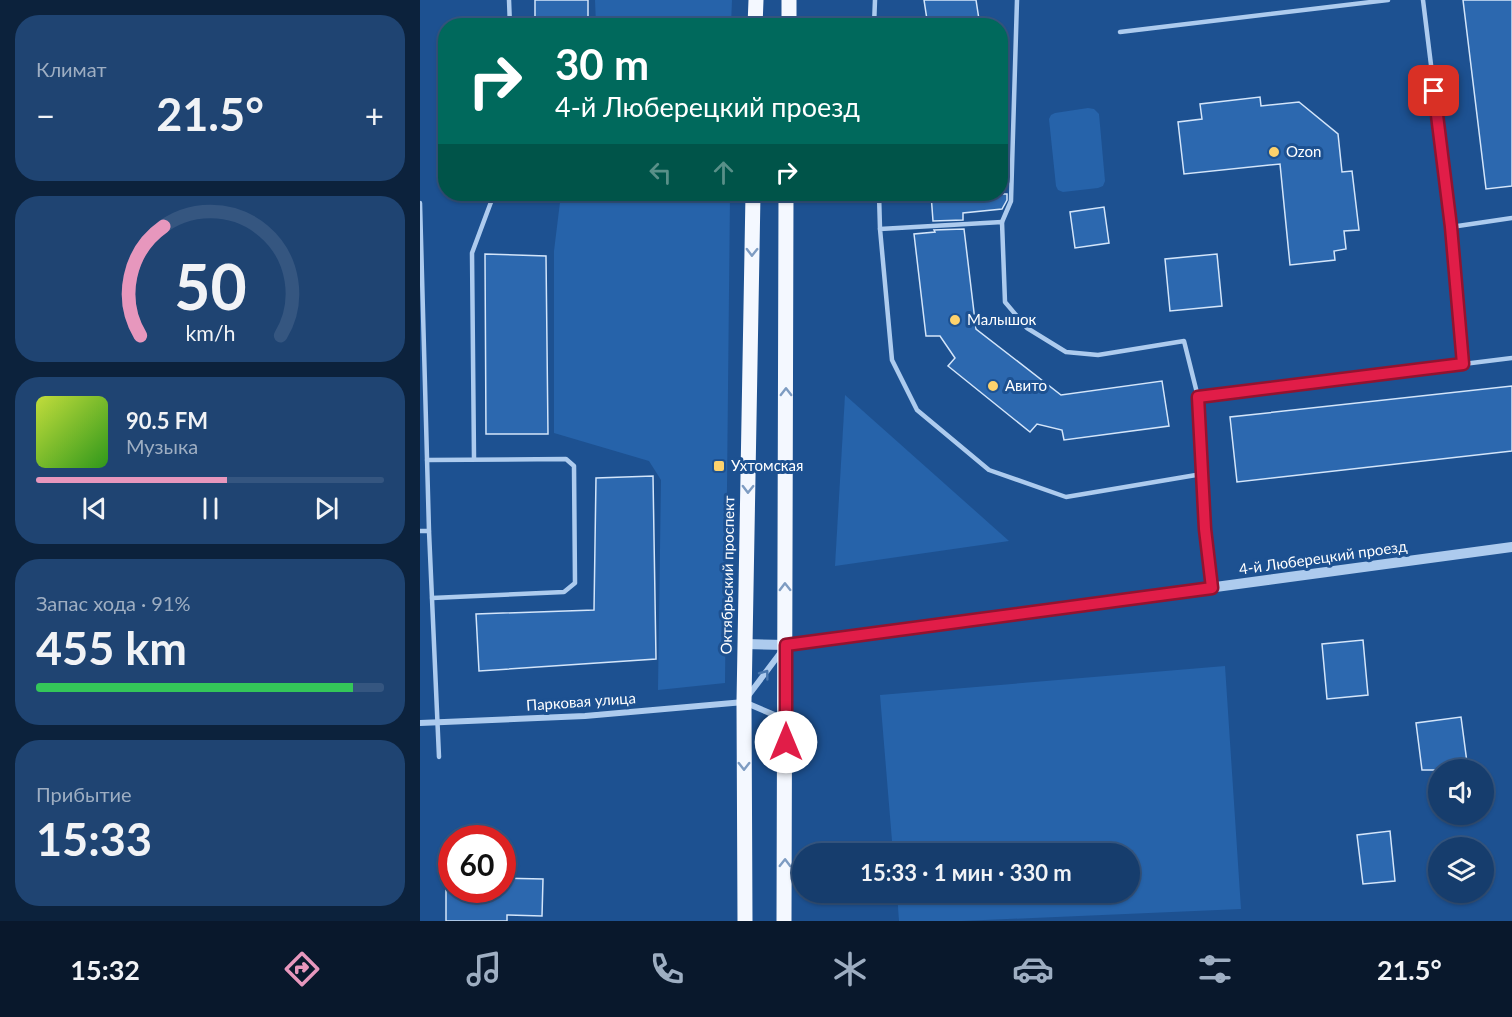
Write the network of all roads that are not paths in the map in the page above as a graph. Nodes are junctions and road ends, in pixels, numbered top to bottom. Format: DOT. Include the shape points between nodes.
graph roads {
  1 [pos="509,0"];
  2 [pos="756,0"];
  3 [pos="789,0"];
  4 [pos="875,0"];
  5 [pos="1017,0"];
  6 [pos="1388,0"];
  7 [pos="1423,0"];
  8 [pos="510,18"];
  9 [pos="755,18"];
  10 [pos="789,18"];
  11 [pos="874,18"];
  12 [pos="1120,32"];
  13 [pos="491,201"];
  14 [pos="753,201"];
  15 [pos="786,201"];
  16 [pos="879,201"];
  17 [pos="420,203"];
  18 [pos="1512,218"];
  19 [pos="1002,222"];
  20 [pos="1451,227"];
  21 [pos="880,229"];
  22 [pos="1512,358"];
  23 [pos="1463,364"];
  24 [pos="1198,397"];
  25 [pos="474,458"];
  26 [pos="427,460"];
  27 [pos="1202,474"];
  28 [pos="420,531"];
  29 [pos="429,531"];
  30 [pos="1512,547"];
  31 [pos="1212,588"];
  32 [pos="432,598"];
  33 [pos="745,644"];
  34 [pos="786,645"];
  35 [pos="744,702"];
  36 [pos="786,720"];
  37 [pos="437,722"];
  38 [pos="420,723"];
  39 [pos="439,757"];
  40 [pos="745,921"];
  41 [pos="784,921"];
  1 -- 8 [label="lane"];
  2 -- 9 [label="main road"];
  3 -- 10 [label="main road"];
  4 -- 11 [label="lane"];
  5 -- 19 [label="lane" via="1011,201"];
  6 -- 12 [label="lane"];
  7 -- 20 [label="lane"];
  13 -- 25 [label="lane" via="472,254"];
  14 -- 33 [label="main road, Октябрьский проспект, one-way"];
  34 -- 15 [label="main road, one-way"];
  16 -- 21 [label="lane"];
  17 -- 26 [label="lane"];
  18 -- 20 [label="lane"];
  19 -- 21 [label="lane"];
  19 -- 24 [label="lane" via="1005,302 1027,328 1066,352 1098,355 1184,340"];
  20 -- 23 [label="lane"];
  21 -- 27 [label="lane" via="892,360 917,410 989,470 1066,497"];
  22 -- 23 [label="lane"];
  23 -- 24 [label="lane"];
  24 -- 27 [label="lane"];
  25 -- 26 [label="lane"];
  25 -- 32 [label="lane" via="566,459 574,466 575,583 564,592"];
  26 -- 29 [label="lane"];
  27 -- 31 [label="lane"];
  28 -- 29 [label="lane"];
  29 -- 32 [label="lane"];
  30 -- 31 [label="street, 4-й Люберецкий проезд"];
  31 -- 34 [label="street, 4-й Люберецкий проезд"];
  32 -- 37 [label="lane"];
  33 -- 34 [label="street, 4-й Люберецкий проезд"];
  33 -- 35 [label="main road, Октябрьский проспект"];
  35 -- 34 [label="street, one-way"];
  34 -- 36 [label="main road"];
  35 -- 36 [label="street"];
  35 -- 37 [label="street, Парковая улица" via="585,716"];
  35 -- 40 [label="main road, Октябрьский проспект, one-way"];
  41 -- 36 [label="main road, one-way"];
  37 -- 38 [label="street, Парковая улица"];
  37 -- 39 [label="lane"];
}
